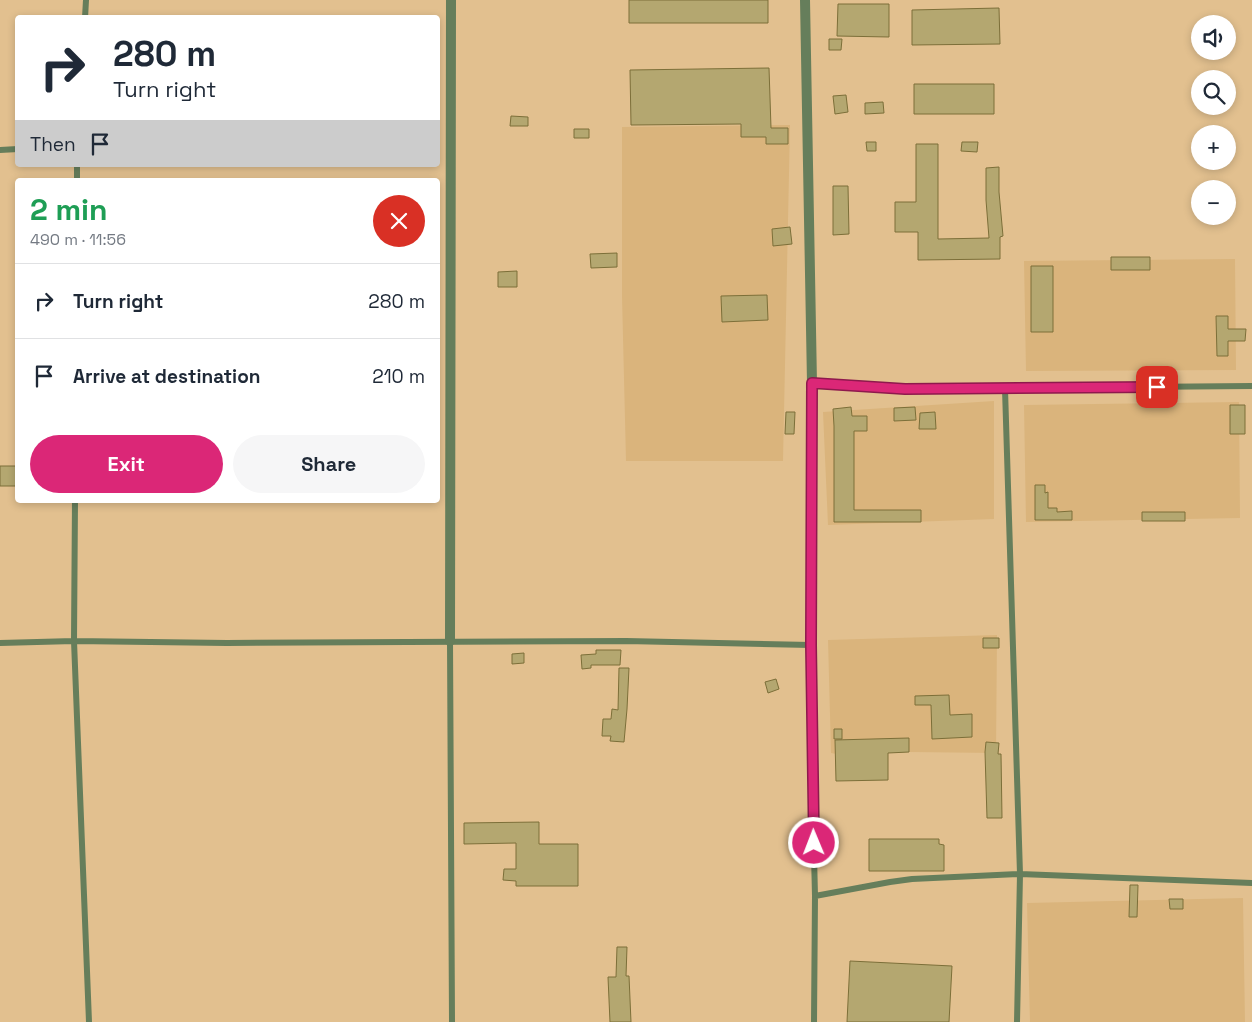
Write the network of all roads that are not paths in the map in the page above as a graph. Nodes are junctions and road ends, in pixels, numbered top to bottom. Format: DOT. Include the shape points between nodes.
graph roads {
  1 [pos="86,0"];
  2 [pos="451,0"];
  3 [pos="805,0"];
  4 [pos="85,15"];
  5 [pos="15,149"];
  6 [pos="0,150"];
  7 [pos="812,383"];
  8 [pos="1252,386"];
  9 [pos="1005,389"];
  10 [pos="75,503"];
  11 [pos="74,641"];
  12 [pos="450,641"];
  13 [pos="0,643"];
  14 [pos="811,645"];
  15 [pos="812,771"];
  16 [pos="1020,874"];
  17 [pos="1252,883"];
  18 [pos="815,896"];
  19 [pos="89,1022"];
  20 [pos="452,1022"];
  21 [pos="814,1022"];
  22 [pos="1017,1022"];
  1 -- 4 [label="lane"];
  2 -- 12 [label="street"];
  3 -- 7 [label="street"];
  5 -- 6 [label="lane"];
  7 -- 9 [label="lane" via="905,389"];
  7 -- 14 [label="street"];
  8 -- 9 [label="lane"];
  9 -- 16 [label="lane"];
  10 -- 11 [label="lane"];
  11 -- 12 [label="lane" via="227,644"];
  11 -- 13 [label="lane"];
  11 -- 19 [label="lane"];
  12 -- 14 [label="lane" via="626,640"];
  12 -- 20 [label="lane"];
  14 -- 15 [label="street"];
  15 -- 18 [label="lane"];
  16 -- 17 [label="lane"];
  16 -- 18 [label="lane" via="912,879"];
  16 -- 22 [label="lane"];
  18 -- 21 [label="lane"];
}
